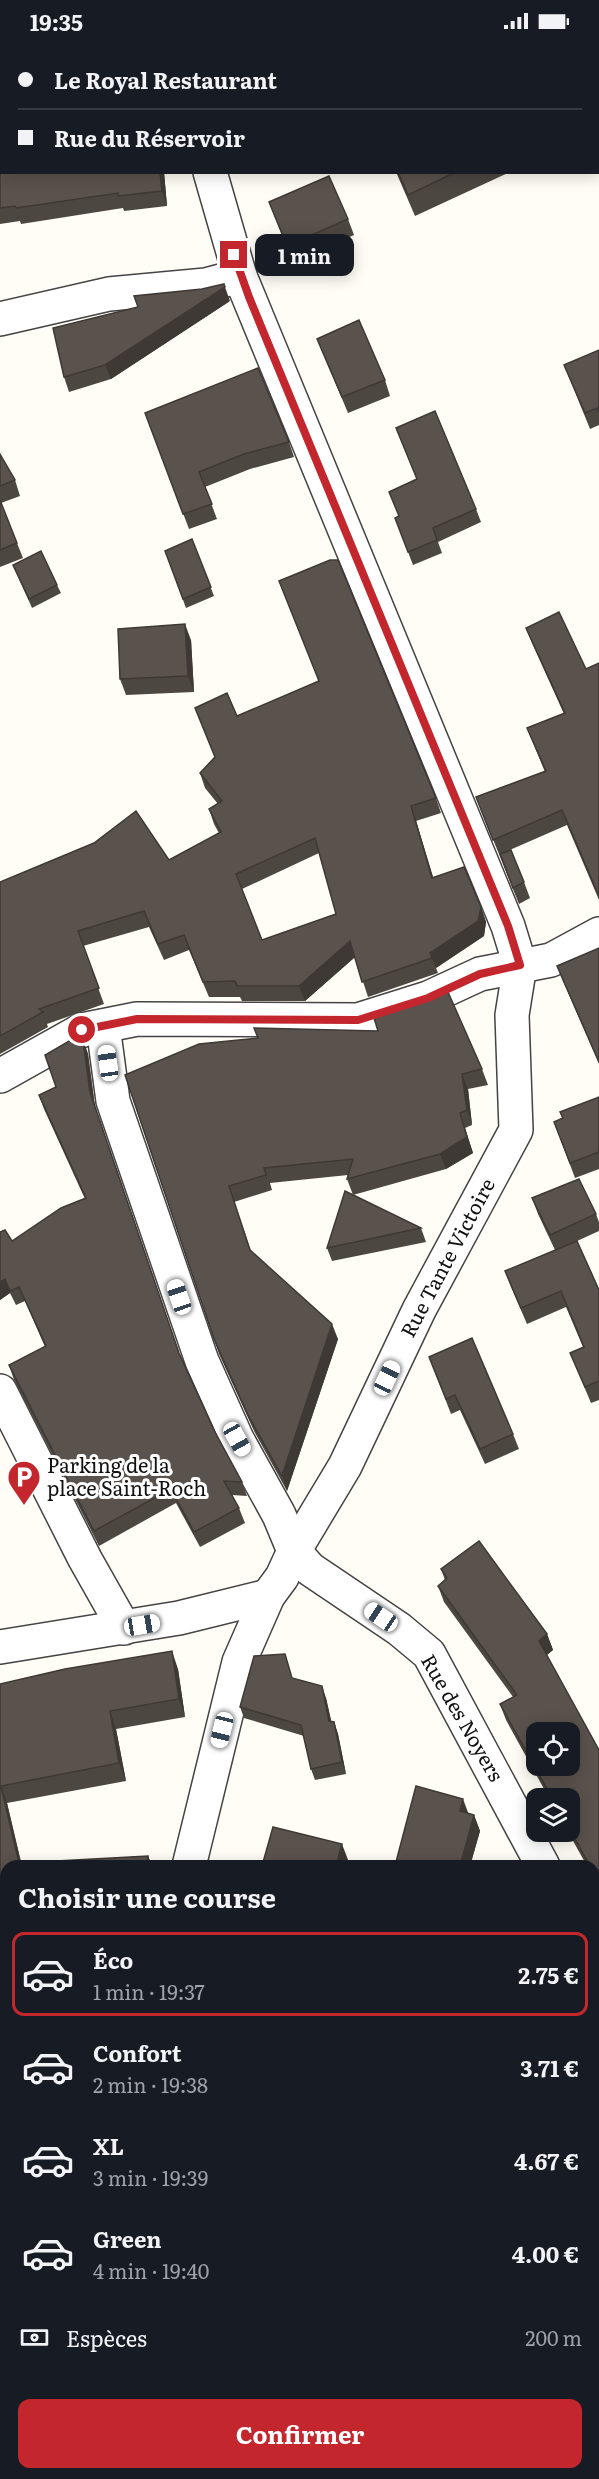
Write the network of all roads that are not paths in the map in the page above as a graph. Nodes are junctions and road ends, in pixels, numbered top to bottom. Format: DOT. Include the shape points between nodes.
graph roads {
  1 [pos="211,174"];
  2 [pos="240,276"];
  3 [pos="0,319"];
  4 [pos="599,934"];
  5 [pos="520,965"];
  6 [pos="103,1026"];
  7 [pos="0,1076"];
  8 [pos="0,1391"];
  9 [pos="294,1551"];
  10 [pos="268,1596"];
  11 [pos="124,1628"];
  12 [pos="0,1647"];
  13 [pos="190,1860"];
  14 [pos="540,1860"];
  1 -- 2 [label="street"];
  2 -- 3 [label="street" via="206,285 109,294"];
  2 -- 5 [label="street" via="508,926"];
  4 -- 5 [label="street" via="551,960"];
  5 -- 6 [label="street" via="480,974 428,998 358,1020 137,1019"];
  5 -- 9 [label="street, Rue Tante Victoire" via="512,1016 516,1130 419,1310 345,1466"];
  6 -- 7 [label="street" via="82,1030"];
  6 -- 9 [label="street" via="113,1101 202,1361"];
  8 -- 11 [label="street"];
  9 -- 10 [label="street, Rue Tante Victoire"];
  9 -- 14 [label="street, Rue des Noyers" via="310,1569 429,1654"];
  10 -- 11 [label="street"];
  10 -- 13 [label="street, Rue Tante Victoire" via="239,1662"];
  11 -- 12 [label="street"];
}
